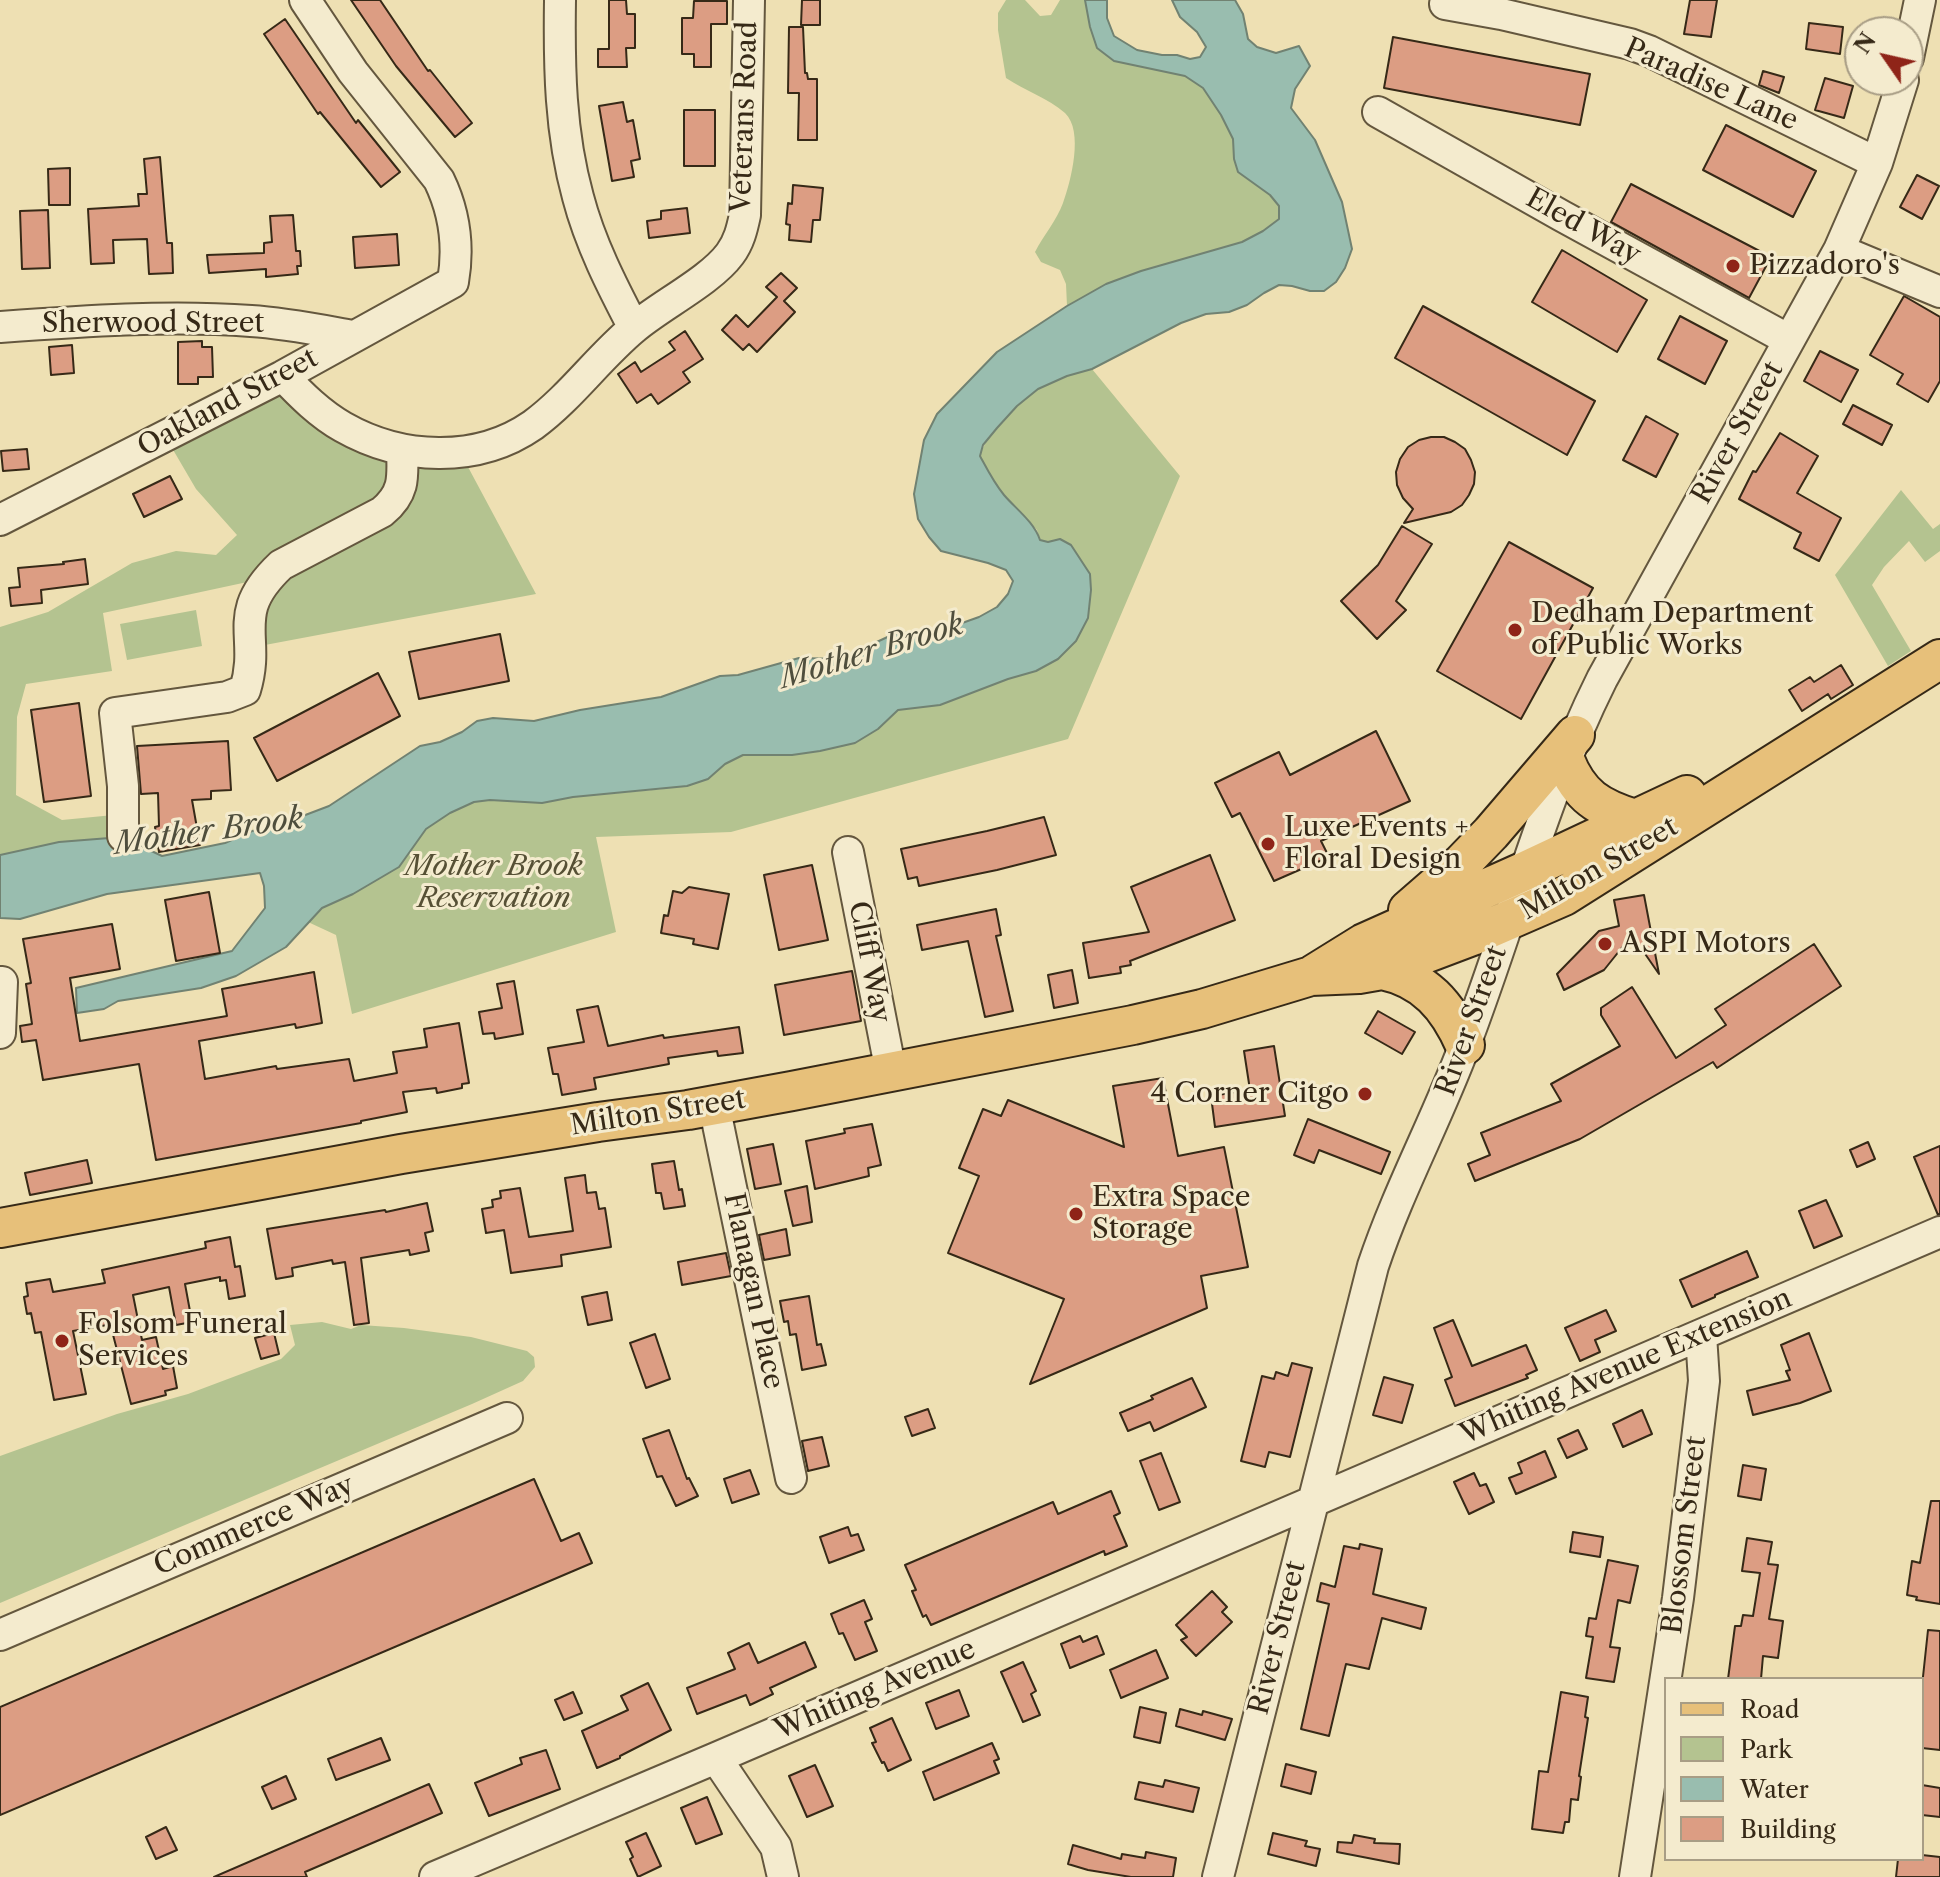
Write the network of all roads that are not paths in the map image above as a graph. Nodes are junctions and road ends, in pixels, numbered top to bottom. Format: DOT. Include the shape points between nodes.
graph roads {
  1 [pos="305,0"];
  2 [pos="560,0"];
  3 [pos="749,0"];
  4 [pos="1445,4"];
  5 [pos="1898,96"];
  6 [pos="1378,112"];
  7 [pos="1877,163"];
  8 [pos="1839,250"];
  9 [pos="1940,292"];
  10 [pos="0,327"];
  11 [pos="634,328"];
  12 [pos="353,336"];
  13 [pos="1789,340"];
  14 [pos="283,376"];
  15 [pos="402,450"];
  16 [pos="0,520"];
  17 [pos="1940,659"];
  18 [pos="1824,732"];
  19 [pos="1570,748"];
  20 [pos="1635,819"];
  21 [pos="123,836"];
  22 [pos="848,852"];
  23 [pos="1525,871"];
  24 [pos="1509,921"];
  25 [pos="1373,956"];
  26 [pos="2,982"];
  27 [pos="0,1033"];
  28 [pos="1465,1045"];
  29 [pos="891,1072"];
  30 [pos="714,1105"];
  31 [pos="0,1228"];
  32 [pos="1940,1232"];
  33 [pos="1701,1335"];
  34 [pos="507,1418"];
  35 [pos="791,1478"];
  36 [pos="1313,1502"];
  37 [pos="0,1635"];
  38 [pos="1666,1677"];
  39 [pos="1664,1688"];
  40 [pos="716,1758"];
  41 [pos="435,1877"];
  42 [pos="783,1877"];
  43 [pos="1218,1877"];
  44 [pos="1635,1877"];
  1 -- 12 [label="street, Oakland Street" via="353,72 439,180 454,225 453,282"];
  2 -- 11 [label="street" via="560,76 569,160 589,232"];
  3 -- 11 [label="street, Veterans Road" via="745,215 740,236 715,269"];
  4 -- 7 [label="street, Paradise Lane" via="1640,48"];
  5 -- 7 [label="street, River Street"];
  6 -- 13 [label="street, Eled Way"];
  7 -- 8 [label="street, River Street"];
  8 -- 9 [label="street"];
  8 -- 13 [label="street, River Street"];
  10 -- 12 [label="street, Sherwood Street" via="203,319"];
  11 -- 15 [label="street, Veterans Road" via="555,406 508,440 460,452"];
  12 -- 14 [label="street, Oakland Street"];
  13 -- 19 [label="street, River Street" via="1602,679"];
  14 -- 15 [label="street, Veterans Road" via="342,426"];
  14 -- 16 [label="street, Oakland Street"];
  15 -- 21 [label="street" via="403,479 393,503 281,565 257,592 248,624 245,690 115,713"];
  17 -- 18 [label="main road, Milton Street"];
  18 -- 20 [label="main road, Milton Street"];
  18 -- 24 [label="main road, Milton Street" via="1564,896"];
  19 -- 20 [label="main road" via="1571,776 1580,789 1611,812"];
  19 -- 23 [label="street, River Street"];
  19 -- 25 [label="main road" via="1462,863 1406,911"];
  20 -- 23 [label="main road, Milton Street"];
  22 -- 29 [label="street, Cliff Way"];
  23 -- 24 [label="street, River Street"];
  23 -- 25 [label="main road, Milton Street"];
  24 -- 25 [label="main road, Milton Street" via="1472,936"];
  24 -- 28 [label="street, River Street"];
  25 -- 28 [label="main road" via="1426,990 1450,1016"];
  25 -- 29 [label="main road, Milton Street" via="1359,974 1311,976 1133,1025"];
  26 -- 27 [label="street"];
  28 -- 36 [label="street, River Street" via="1373,1266"];
  29 -- 30 [label="main road, Milton Street"];
  30 -- 31 [label="main road, Milton Street" via="401,1154"];
  30 -- 35 [label="street, Flanagan Place"];
  32 -- 33 [label="street, Whiting Avenue Extension"];
  33 -- 36 [label="street, Whiting Avenue Extension"];
  33 -- 38 [label="street, Blossom Street" via="1704,1381"];
  34 -- 37 [label="street, Commerce Way"];
  36 -- 40 [label="street, Whiting Avenue"];
  36 -- 43 [label="street, River Street"];
  39 -- 44 [label="street, Blossom Street"];
  40 -- 41 [label="street, Whiting Avenue"];
  40 -- 42 [label="street" via="776,1847"];
}
